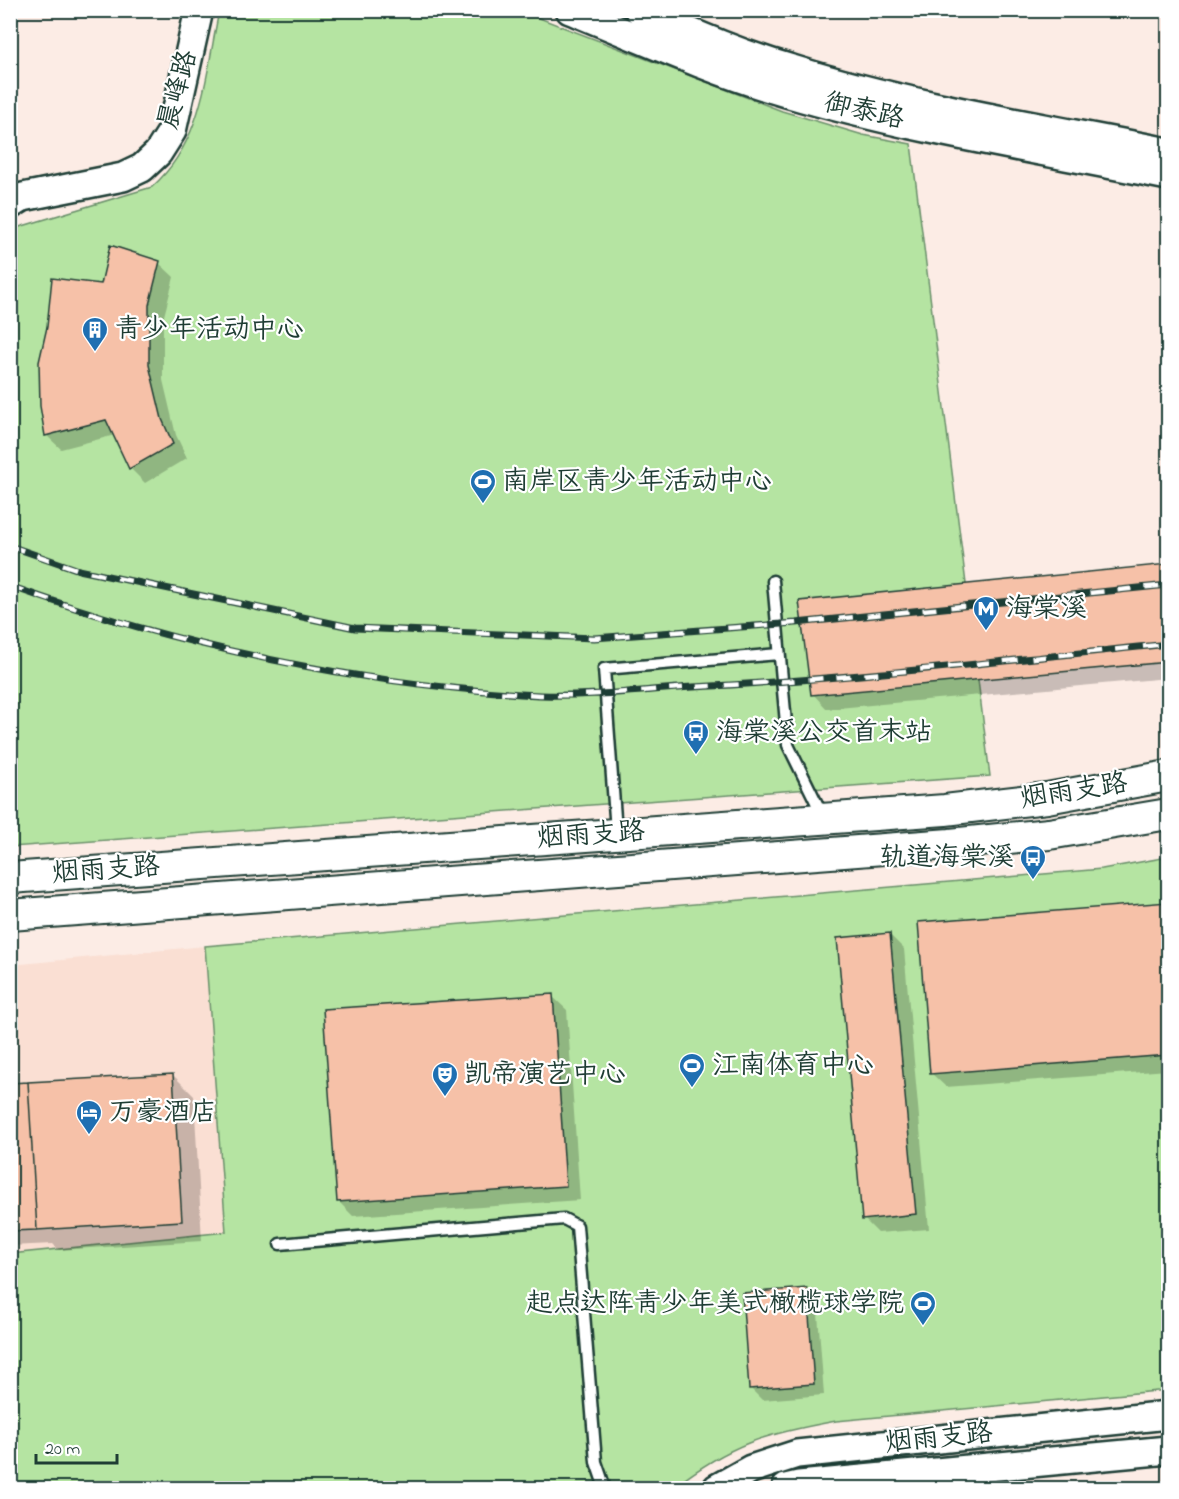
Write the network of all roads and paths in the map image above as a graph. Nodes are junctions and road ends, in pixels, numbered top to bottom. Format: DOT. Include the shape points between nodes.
graph roads {
  1 [pos="199,10"];
  2 [pos="570,10"];
  3 [pos="639,10"];
  4 [pos="1168,152"];
  5 [pos="1168,176"];
  6 [pos="10,205"];
  7 [pos="773,581"];
  8 [pos="779,654"];
  9 [pos="1168,776"];
  10 [pos="1166,815"];
  11 [pos="824,819"];
  12 [pos="617,834"];
  13 [pos="10,878"];
  14 [pos="10,915"];
  15 [pos="280,1244"];
  16 [pos="1168,1415"];
  17 [pos="1168,1450"];
  18 [pos="605,1488"];
  19 [pos="717,1488"];
  20 [pos="786,1488"];
  1 -- 6 [label="street, 晨峰路" via="172,131 158,153 142,168 123,177 23,197"];
  2 -- 5 [label="street, 御泰路" via="728,74 787,93 987,140"];
  3 -- 4 [label="street, 御泰路" via="733,50 793,70 989,117"];
  7 -- 8 [label="lane"];
  8 -- 11 [label="lane" via="788,745"];
  8 -- 12 [label="lane" via="604,669"];
  9 -- 11 [label="main road, 烟雨支路" via="1036,799"];
  10 -- 14 [label="main road, 烟雨支路" via="1049,834 950,844"];
  11 -- 12 [label="main road, 烟雨支路"];
  12 -- 13 [label="main road, 烟雨支路"];
  15 -- 18 [label="lane" via="564,1219 577,1226 596,1462"];
  16 -- 19 [label="street, 烟雨支路" via="797,1454 751,1469"];
  17 -- 20 [label="street, 烟雨支路"];
}
